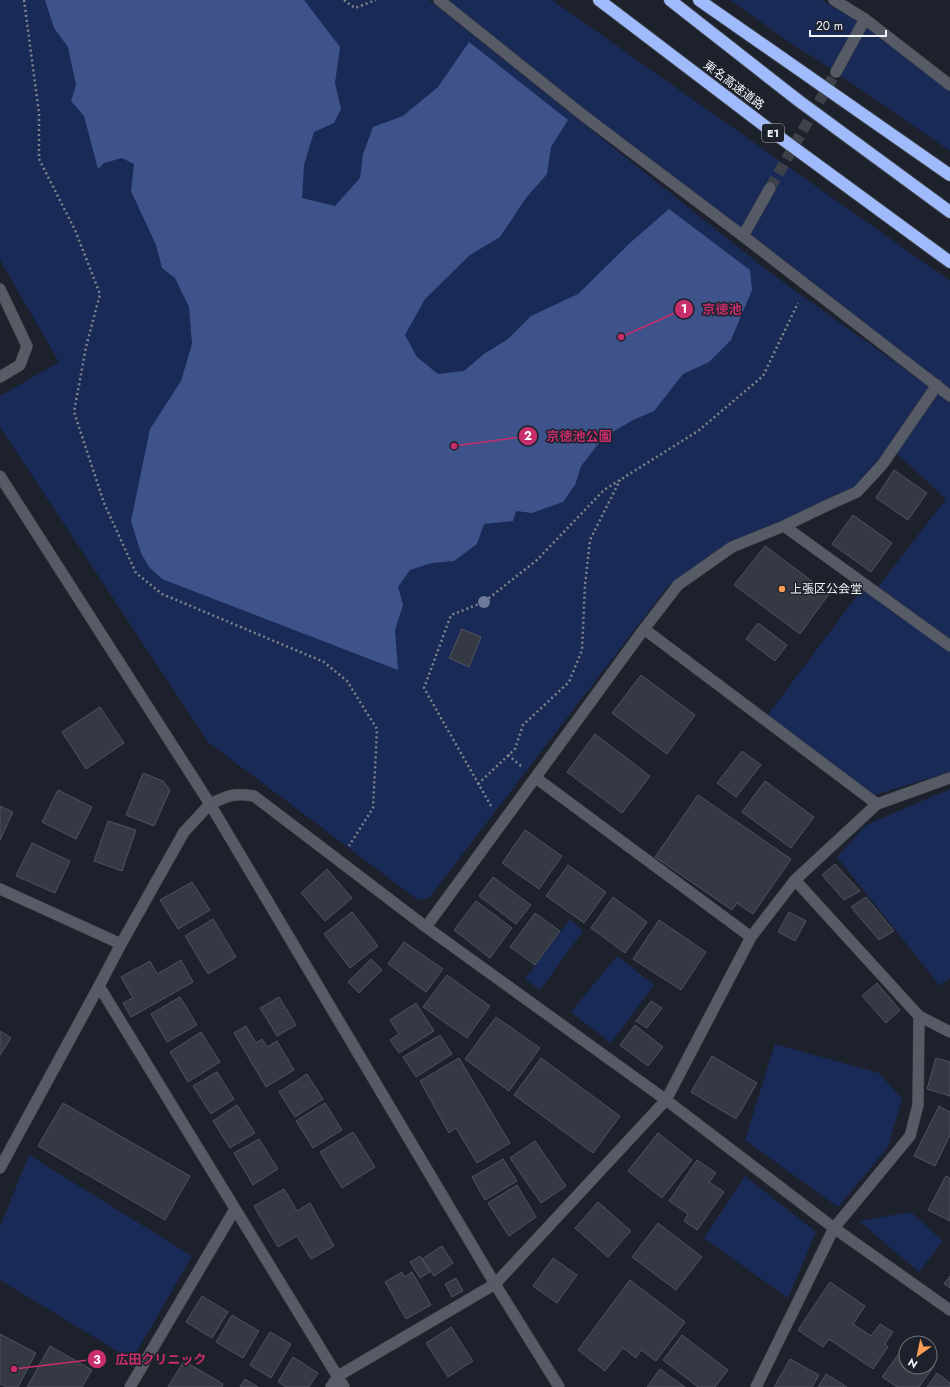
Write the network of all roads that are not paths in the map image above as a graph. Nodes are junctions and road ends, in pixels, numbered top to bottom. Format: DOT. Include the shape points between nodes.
graph roads {
  1 [pos="439,0"];
  2 [pos="599,0"];
  3 [pos="670,0"];
  4 [pos="699,0"];
  5 [pos="834,0"];
  6 [pos="865,19"];
  7 [pos="836,72"];
  8 [pos="950,85"];
  9 [pos="950,175"];
  10 [pos="770,188"];
  11 [pos="950,212"];
  12 [pos="743,236"];
  13 [pos="950,262"];
  14 [pos="0,289"];
  15 [pos="0,378"];
  16 [pos="937,385"];
  17 [pos="950,396"];
  18 [pos="0,476"];
  19 [pos="784,526"];
  20 [pos="644,629"];
  21 [pos="950,646"];
  22 [pos="536,778"];
  23 [pos="950,778"];
  24 [pos="210,804"];
  25 [pos="878,804"];
  26 [pos="795,880"];
  27 [pos="0,889"];
  28 [pos="426,927"];
  29 [pos="751,937"];
  30 [pos="120,944"];
  31 [pos="99,986"];
  32 [pos="919,1016"];
  33 [pos="950,1032"];
  34 [pos="666,1100"];
  35 [pos="0,1168"];
  36 [pos="235,1209"];
  37 [pos="834,1228"];
  38 [pos="495,1284"];
  39 [pos="950,1310"];
  40 [pos="338,1376"];
  41 [pos="130,1387"];
  42 [pos="331,1387"];
  43 [pos="344,1387"];
  44 [pos="559,1387"];
  45 [pos="756,1387"];
  1 -- 12 [label="street" via="584,116"];
  2 -- 13 [label="highway, 東名高速道路 / E1" via="774,134"];
  3 -- 11 [label="highway" via="799,101"];
  4 -- 9 [label="highway"];
  5 -- 6 [label="street"];
  6 -- 7 [label="street"];
  6 -- 8 [label="street"];
  10 -- 12 [label="street"];
  12 -- 16 [label="street"];
  14 -- 15 [label="street" via="27,346 20,364"];
  16 -- 17 [label="street"];
  16 -- 19 [label="street" via="882,465 857,492"];
  18 -- 24 [label="street"];
  19 -- 20 [label="street" via="732,547 678,585"];
  19 -- 21 [label="street"];
  20 -- 22 [label="street"];
  20 -- 25 [label="street"];
  22 -- 28 [label="street"];
  22 -- 29 [label="street"];
  23 -- 25 [label="street"];
  24 -- 28 [label="street" via="236,794 254,796"];
  24 -- 30 [label="street" via="184,832"];
  24 -- 38 [label="street"];
  25 -- 26 [label="street"];
  26 -- 29 [label="street"];
  26 -- 32 [label="street"];
  27 -- 30 [label="street"];
  28 -- 34 [label="street"];
  29 -- 34 [label="street"];
  30 -- 31 [label="street"];
  31 -- 35 [label="street"];
  31 -- 36 [label="street"];
  32 -- 33 [label="street"];
  32 -- 37 [label="street" via="918,1105 910,1136"];
  34 -- 37 [label="street"];
  34 -- 38 [label="street"];
  36 -- 40 [label="street"];
  36 -- 41 [label="street"];
  37 -- 39 [label="street"];
  37 -- 45 [label="street"];
  38 -- 40 [label="street"];
  38 -- 44 [label="street"];
  40 -- 42 [label="street"];
  40 -- 43 [label="street"];
}
